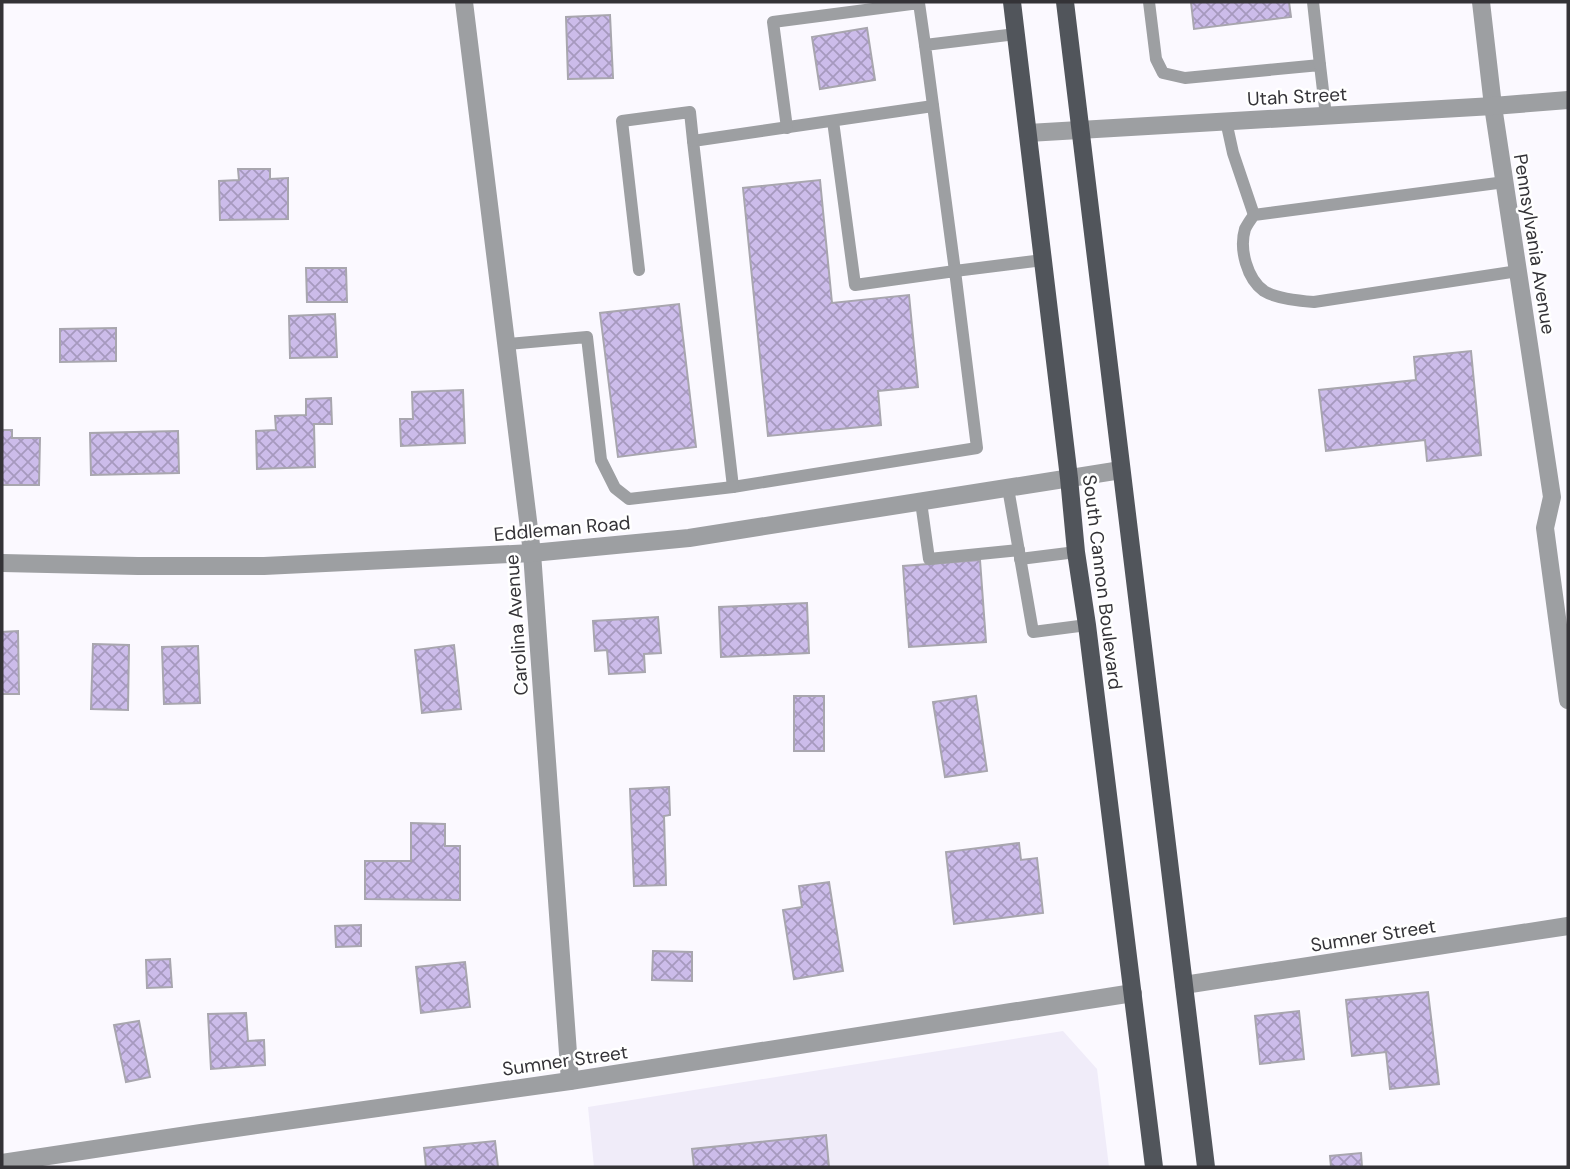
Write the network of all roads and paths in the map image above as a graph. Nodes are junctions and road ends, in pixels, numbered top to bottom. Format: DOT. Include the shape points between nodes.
graph roads {
  1 [pos="464,2"];
  2 [pos="919,2"];
  3 [pos="1012,2"];
  4 [pos="1065,2"];
  5 [pos="1149,2"];
  6 [pos="1313,2"];
  7 [pos="1481,2"];
  8 [pos="842,7"];
  9 [pos="1016,34"];
  10 [pos="925,45"];
  11 [pos="1320,65"];
  12 [pos="1568,100"];
  13 [pos="933,106"];
  14 [pos="1493,106"];
  15 [pos="1326,116"];
  16 [pos="833,121"];
  17 [pos="1226,121"];
  18 [pos="787,128"];
  19 [pos="1080,130"];
  20 [pos="1028,133"];
  21 [pos="693,141"];
  22 [pos="1505,182"];
  23 [pos="1254,215"];
  24 [pos="1043,260"];
  25 [pos="639,270"];
  26 [pos="955,271"];
  27 [pos="1518,271"];
  28 [pos="507,344"];
  29 [pos="1121,470"];
  30 [pos="1069,478"];
  31 [pos="733,487"];
  32 [pos="1008,488"];
  33 [pos="921,502"];
  34 [pos="1076,552"];
  35 [pos="532,553"];
  36 [pos="1020,554"];
  37 [pos="2,563"];
  38 [pos="1561,592"];
  39 [pos="1087,625"];
  40 [pos="1568,700"];
  41 [pos="1568,926"];
  42 [pos="1184,985"];
  43 [pos="1133,993"];
  44 [pos="570,1081"];
  45 [pos="2,1163"];
  46 [pos="1154,1167"];
  47 [pos="1206,1167"];
  1 -- 28 [label="street, Carolina Avenue"];
  2 -- 8 [label="lane"];
  2 -- 10 [label="lane"];
  3 -- 9 [label="main road, South Cannon Boulevard"];
  4 -- 19 [label="main road, South Cannon Boulevard"];
  5 -- 11 [label="lane" via="1156,59 1163,73 1185,78"];
  6 -- 11 [label="lane"];
  7 -- 14 [label="street, Pennsylvania Avenue"];
  8 -- 18 [label="lane" via="773,22"];
  9 -- 10 [label="lane"];
  9 -- 20 [label="main road, South Cannon Boulevard"];
  10 -- 13 [label="lane"];
  11 -- 15 [label="lane"];
  12 -- 14 [label="street, Utah Street"];
  13 -- 16 [label="lane"];
  13 -- 26 [label="lane"];
  14 -- 15 [label="street, Utah Street"];
  14 -- 22 [label="street, Pennsylvania Avenue"];
  15 -- 17 [label="street, Utah Street"];
  16 -- 18 [label="lane"];
  16 -- 26 [label="lane" via="855,285"];
  17 -- 19 [label="street, Utah Street"];
  17 -- 23 [label="lane"];
  18 -- 21 [label="lane"];
  19 -- 20 [label="street, Utah Street"];
  19 -- 29 [label="main road, South Cannon Boulevard"];
  20 -- 24 [label="main road, South Cannon Boulevard"];
  21 -- 25 [label="lane" via="690,112 622,121"];
  21 -- 31 [label="lane"];
  22 -- 23 [label="lane"];
  22 -- 27 [label="street, Pennsylvania Avenue"];
  23 -- 27 [label="lane" via="1245,230 1247,271 1265,291 1295,301 1314,302"];
  24 -- 26 [label="lane"];
  24 -- 30 [label="main road, South Cannon Boulevard"];
  26 -- 31 [label="lane" via="977,448"];
  27 -- 38 [label="street, Pennsylvania Avenue" via="1552,497 1545,528"];
  28 -- 31 [label="lane" via="587,337 601,460 615,488 629,499"];
  28 -- 35 [label="street, Carolina Avenue"];
  29 -- 30 [label="street, Eddleman Road"];
  29 -- 42 [label="main road, South Cannon Boulevard"];
  30 -- 32 [label="street, Eddleman Road"];
  30 -- 34 [label="main road, South Cannon Boulevard"];
  32 -- 33 [label="street, Eddleman Road"];
  32 -- 36 [label="lane"];
  33 -- 35 [label="street, Eddleman Road" via="689,538"];
  33 -- 36 [label="lane" via="929,559"];
  34 -- 36 [label="lane"];
  34 -- 39 [label="main road, South Cannon Boulevard"];
  35 -- 37 [label="street, Eddleman Road" via="264,566"];
  35 -- 44 [label="street, Carolina Avenue"];
  36 -- 39 [label="lane" via="1034,632"];
  38 -- 40 [label="street, Pennsylvania Avenue"];
  39 -- 43 [label="main road, South Cannon Boulevard"];
  41 -- 42 [label="street, Sumner Street"];
  42 -- 47 [label="main road, South Cannon Boulevard"];
  43 -- 44 [label="street, Sumner Street"];
  43 -- 46 [label="main road, South Cannon Boulevard"];
  44 -- 45 [label="street, Sumner Street"];
}
